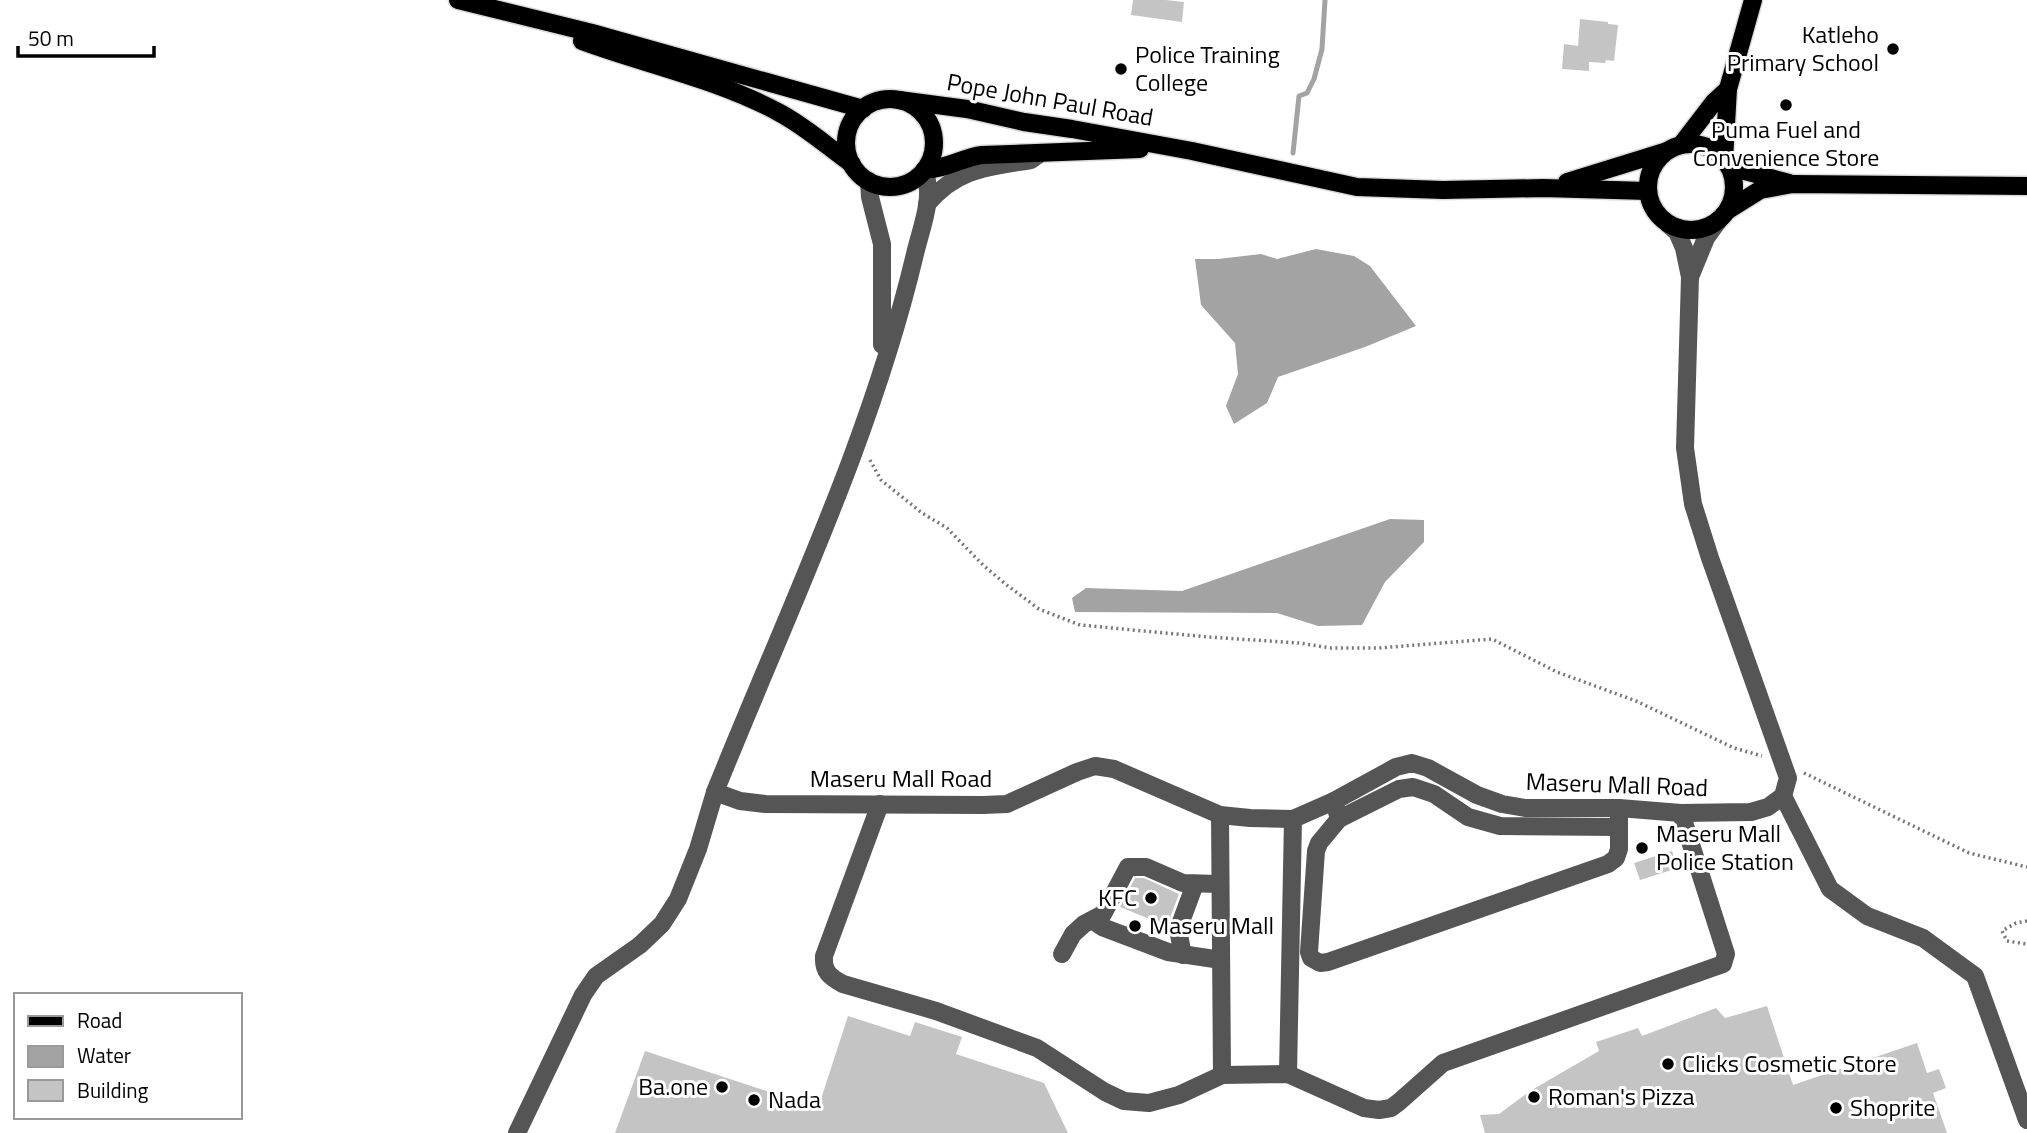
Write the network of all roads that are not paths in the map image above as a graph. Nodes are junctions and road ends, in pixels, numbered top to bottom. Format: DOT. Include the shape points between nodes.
graph roads {
  1 [pos="458,0"];
  2 [pos="1753,0"];
  3 [pos="535,18"];
  4 [pos="1728,89"];
  5 [pos="899,100"];
  6 [pos="863,109"];
  7 [pos="1676,147"];
  8 [pos="1192,151"];
  9 [pos="1040,153"];
  10 [pos="1726,161"];
  11 [pos="852,164"];
  12 [pos="925,170"];
  13 [pos="869,181"];
  14 [pos="1793,184"];
  15 [pos="2027,186"];
  16 [pos="1543,188"];
  17 [pos="1648,191"];
  18 [pos="927,204"];
  19 [pos="1724,215"];
  20 [pos="1668,224"];
  21 [pos="1690,277"];
  22 [pos="876,386"];
  23 [pos="715,792"];
  24 [pos="1783,796"];
  25 [pos="1334,801"];
  26 [pos="880,804"];
  27 [pos="1619,808"];
  28 [pos="1682,813"];
  29 [pos="1220,815"];
  30 [pos="1293,819"];
  31 [pos="1339,819"];
  32 [pos="1619,827"];
  33 [pos="1195,884"];
  34 [pos="1220,884"];
  35 [pos="1092,920"];
  36 [pos="1062,954"];
  37 [pos="1184,955"];
  38 [pos="1221,960"];
  39 [pos="1288,1074"];
  40 [pos="1222,1075"];
  41 [pos="2027,1120"];
  42 [pos="517,1133"];
  1 -- 3 [label="main road"];
  2 -- 4 [label="main road"];
  3 -- 6 [label="main road"];
  3 -- 11 [label="main road" via="583,42 758,102"];
  4 -- 7 [label="main road"];
  4 -- 10 [label="main road"];
  5 -- 6 [label="main road" via="884,100"];
  5 -- 8 [label="main road, Pope John Paul Road"];
  5 -- 12 [label="main road" via="915,107 931,127 934,144"];
  6 -- 11 [label="main road" via="848,130"];
  7 -- 10 [label="main road" via="1705,146"];
  7 -- 16 [label="main road, Pope John Paul Road"];
  7 -- 17 [label="main road" via="1653,167"];
  8 -- 9 [label="main road, Pope John Paul Road"];
  8 -- 16 [label="main road, Pope John Paul Road" via="1357,187"];
  9 -- 12 [label="main road, Pope John Paul Road" via="975,156"];
  9 -- 18 [label="street" via="1031,160 956,178"];
  10 -- 14 [label="main road"];
  10 -- 19 [label="main road" via="1735,191"];
  11 -- 13 [label="main road"];
  12 -- 13 [label="main road" via="898,186"];
  12 -- 18 [label="street"];
  13 -- 22 [label="street" via="883,265 883,339"];
  14 -- 15 [label="main road"];
  14 -- 19 [label="main road" via="1760,190"];
  16 -- 17 [label="main road, Pope John Paul Road"];
  17 -- 20 [label="main road" via="1658,216"];
  18 -- 22 [label="street" via="906,292"];
  19 -- 20 [label="main road" via="1708,228 1681,230"];
  19 -- 21 [label="street" via="1706,238"];
  20 -- 21 [label="street" via="1684,248"];
  21 -- 24 [label="street" via="1685,448 1693,503 1784,762 1788,778"];
  22 -- 23 [label="street"];
  23 -- 26 [label="street, Maseru Mall Road" via="765,804"];
  23 -- 42 [label="street" via="678,899 663,923 640,945 596,976"];
  24 -- 28 [label="street, Maseru Mall Road" via="1751,812"];
  24 -- 41 [label="street" via="1830,889 1867,916 1923,937 1975,976"];
  25 -- 27 [label="street, Maseru Mall Road" via="1412,763 1502,804"];
  25 -- 30 [label="street, Maseru Mall Road"];
  25 -- 31 [label="street"];
  26 -- 29 [label="street, Maseru Mall Road" via="1007,804 1095,766 1114,769"];
  26 -- 40 [label="street" via="824,956 830,977 1037,1048 1124,1101 1149,1103"];
  27 -- 28 [label="street, Maseru Mall Road"];
  27 -- 32 [label="street"];
  28 -- 39 [label="street" via="1726,954 1719,967 1443,1063 1391,1108 1364,1108"];
  29 -- 30 [label="street, Maseru Mall Road"];
  29 -- 34 [label="street"];
  30 -- 39 [label="street"];
  31 -- 32 [label="street" via="1399,789 1413,787 1434,794 1468,817 1500,826"];
  31 -- 32 [label="street" via="1319,843 1315,858 1309,951 1320,963 1608,864 1619,849"];
  33 -- 34 [label="street"];
  33 -- 35 [label="street" via="1146,867 1128,867 1104,914"];
  33 -- 37 [label="street" via="1178,930"];
  34 -- 38 [label="street"];
  35 -- 36 [label="street" via="1073,934"];
  35 -- 37 [label="street"];
  37 -- 38 [label="street"];
  38 -- 40 [label="street"];
  39 -- 40 [label="street"];
}
